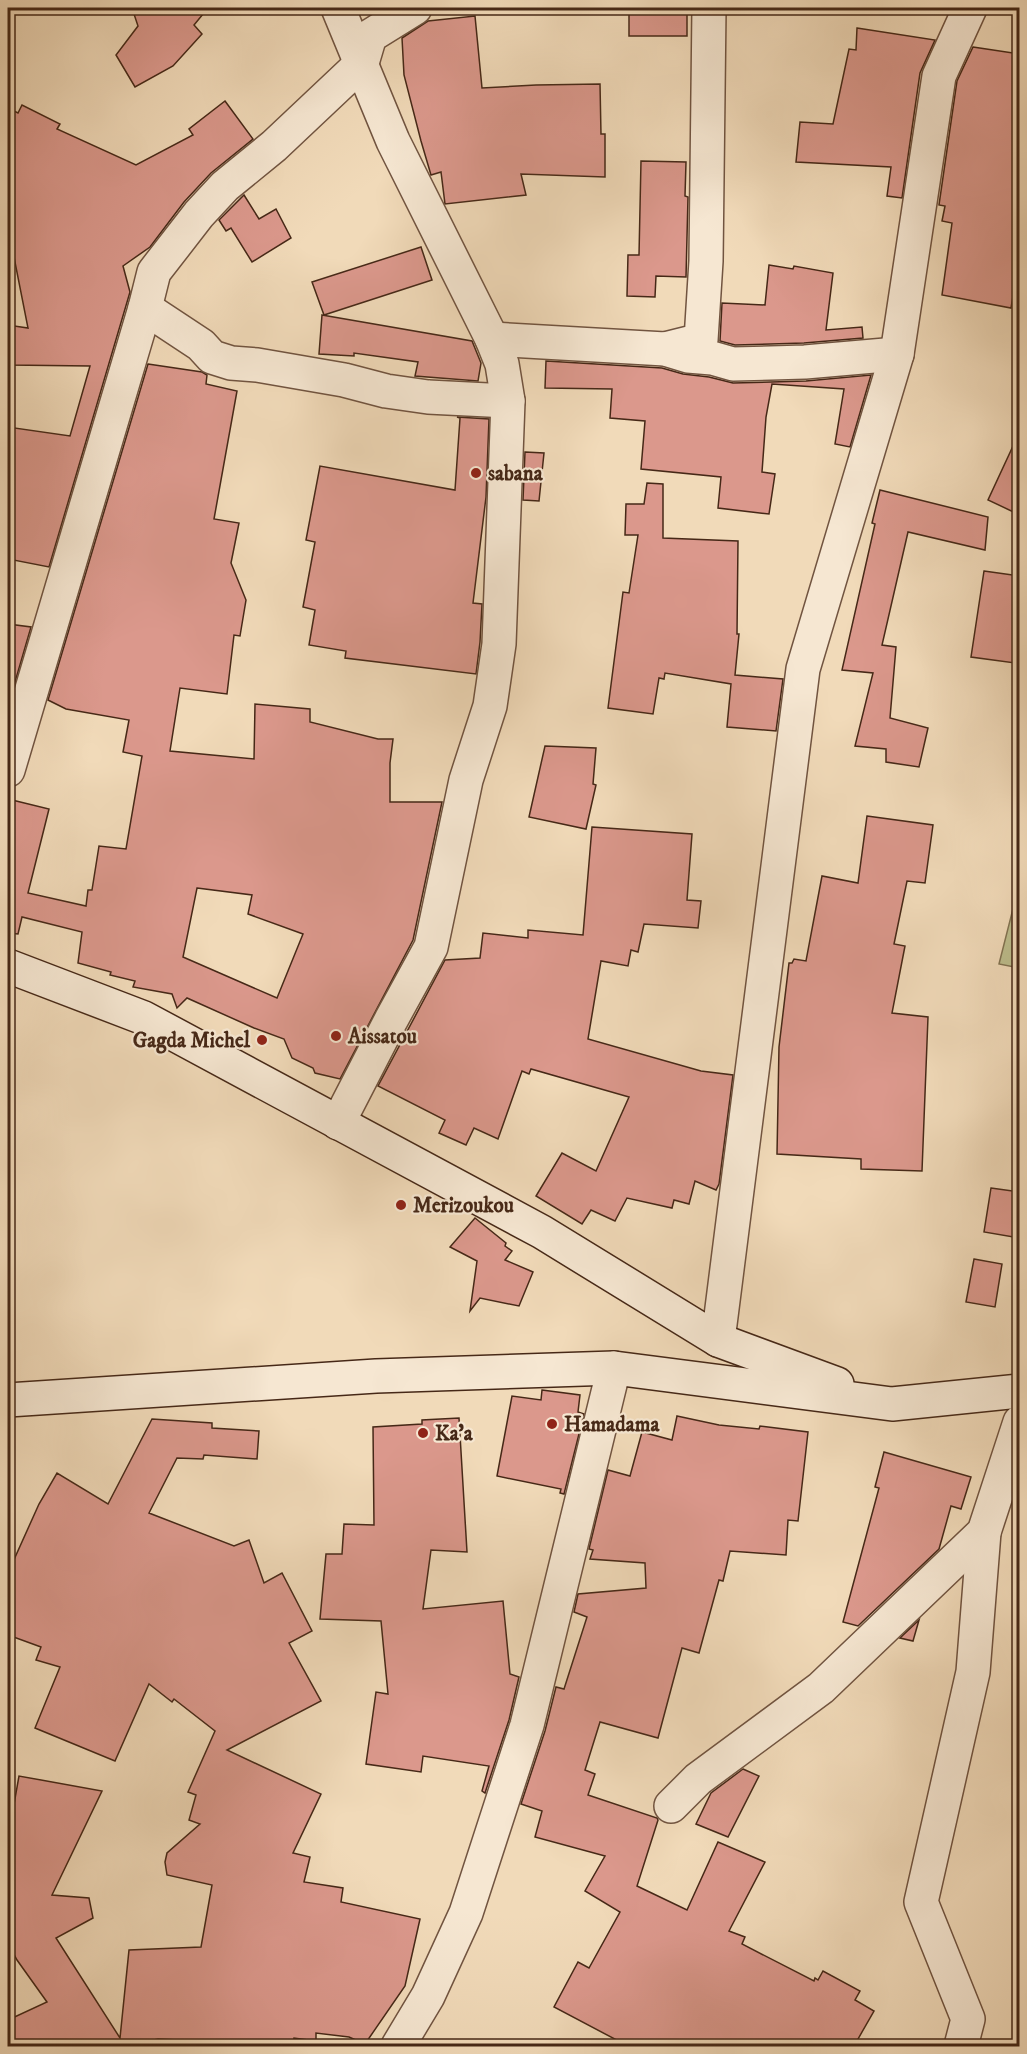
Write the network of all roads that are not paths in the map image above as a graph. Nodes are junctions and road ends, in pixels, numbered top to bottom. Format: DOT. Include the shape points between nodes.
graph roads {
  1 [pos="338,8"];
  2 [pos="415,8"];
  3 [pos="709,8"];
  4 [pos="970,8"];
  5 [pos="362,63"];
  6 [pos="145,308"];
  7 [pos="492,339"];
  8 [pos="665,349"];
  9 [pos="897,354"];
  10 [pos="508,401"];
  11 [pos="8,770"];
  12 [pos="8,966"];
  13 [pos="338,1123"];
  14 [pos="718,1340"];
  15 [pos="614,1368"];
  16 [pos="1020,1391"];
  17 [pos="8,1400"];
  18 [pos="892,1404"];
  19 [pos="1020,1422"];
  20 [pos="984,1532"];
  21 [pos="671,1806"];
  22 [pos="398,2046"];
  23 [pos="961,2046"];
  1 -- 5 [label="street"];
  2 -- 5 [label="street" via="370,36"];
  3 -- 8 [label="street" via="706,261 701,340"];
  4 -- 9 [label="street" via="939,76"];
  5 -- 6 [label="street" via="199,214 154,272"];
  5 -- 7 [label="street" via="393,141"];
  6 -- 10 [label="street" via="201,345 212,357 231,363 407,394"];
  6 -- 11 [label="street"];
  7 -- 8 [label="street"];
  7 -- 10 [label="street" via="502,364"];
  8 -- 9 [label="street" via="733,364"];
  9 -- 14 [label="street" via="803,669"];
  10 -- 13 [label="street" via="499,644 490,706 466,780 431,947"];
  12 -- 13 [label="street" via="144,1018"];
  13 -- 14 [label="street" via="543,1232"];
  14 -- 18 [label="street"];
  15 -- 17 [label="street" via="376,1376"];
  15 -- 18 [label="street"];
  15 -- 22 [label="street" via="527,1725 466,1913 428,1996"];
  16 -- 18 [label="street"];
  19 -- 20 [label="street"];
  20 -- 21 [label="street" via="821,1688 698,1779"];
  20 -- 23 [label="street" via="973,1672 921,1902 968,2019"];
}
